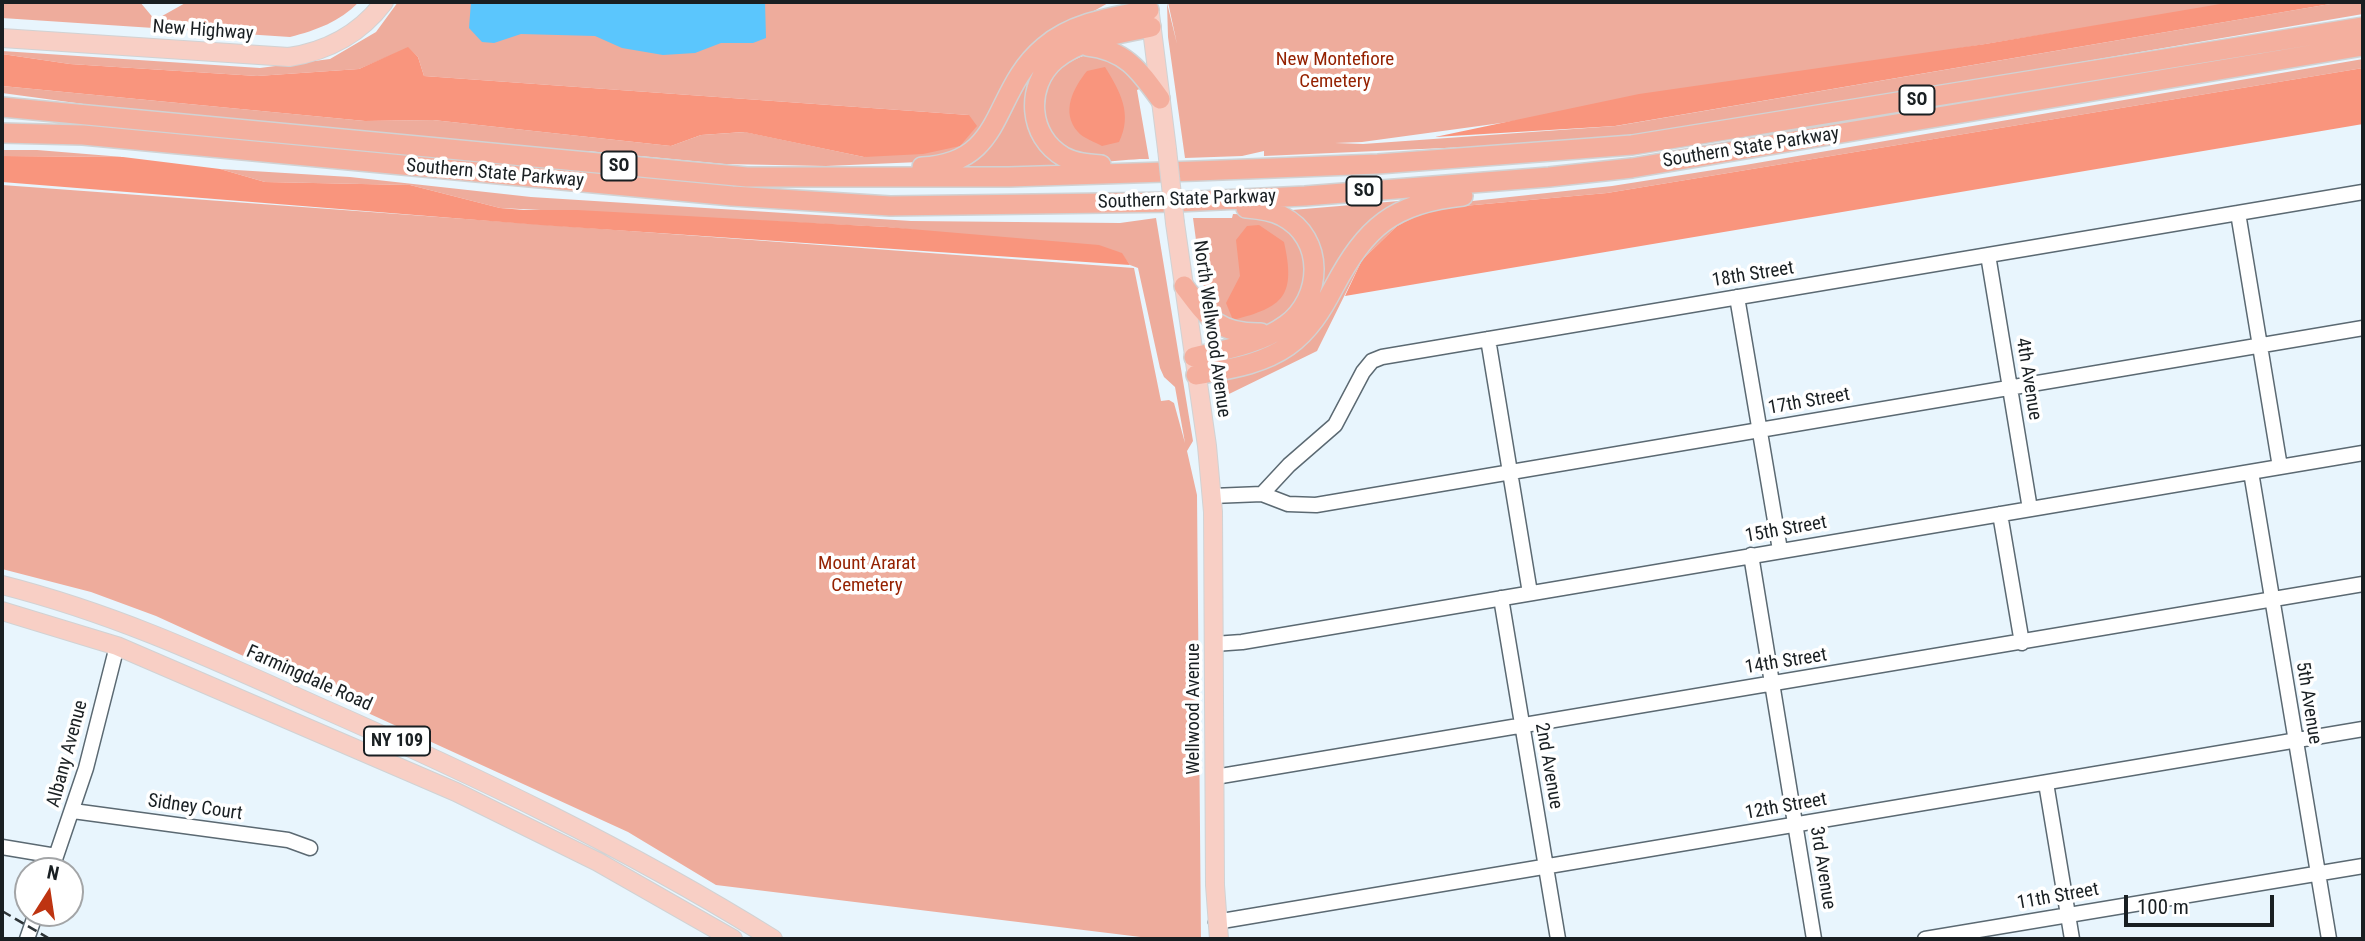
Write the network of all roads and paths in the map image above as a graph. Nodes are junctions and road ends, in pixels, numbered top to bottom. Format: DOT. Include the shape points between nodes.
graph roads {
  1 [pos="384,2"];
  2 [pos="1116,2"];
  3 [pos="1149,13"];
  4 [pos="1089,23"];
  5 [pos="2363,27"];
  6 [pos="2,38"];
  7 [pos="1079,45"];
  8 [pos="2363,46"];
  9 [pos="1160,99"];
  10 [pos="2,107"];
  11 [pos="2,133"];
  12 [pos="1196,171"];
  13 [pos="1549,177"];
  14 [pos="866,178"];
  15 [pos="2363,192"];
  16 [pos="1178,202"];
  17 [pos="2238,213"];
  18 [pos="1988,255"];
  19 [pos="1184,286"];
  20 [pos="1737,297"];
  21 [pos="2363,328"];
  22 [pos="1273,333"];
  23 [pos="1488,339"];
  24 [pos="2260,346"];
  25 [pos="1195,366"];
  26 [pos="2010,388"];
  27 [pos="1759,430"];
  28 [pos="2363,453"];
  29 [pos="2280,467"];
  30 [pos="1510,472"];
  31 [pos="2251,472"];
  32 [pos="1262,494"];
  33 [pos="1212,496"];
  34 [pos="2031,509"];
  35 [pos="2000,514"];
  36 [pos="1780,550"];
  37 [pos="1751,555"];
  38 [pos="2,584"];
  39 [pos="2363,584"];
  40 [pos="1530,593"];
  41 [pos="1501,598"];
  42 [pos="2272,600"];
  43 [pos="2,611"];
  44 [pos="2022,643"];
  45 [pos="1214,644"];
  46 [pos="117,646"];
  47 [pos="1771,684"];
  48 [pos="290,694"];
  49 [pos="1522,727"];
  50 [pos="2363,729"];
  51 [pos="2295,741"];
  52 [pos="1215,777"];
  53 [pos="2046,783"];
  54 [pos="73,811"];
  55 [pos="1796,825"];
  56 [pos="2,847"];
  57 [pos="310,848"];
  58 [pos="56,856"];
  59 [pos="2363,866"];
  60 [pos="1545,868"];
  61 [pos="2318,874"];
  62 [pos="2068,915"];
  63 [pos="1216,933"];
  64 [pos="733,939"];
  65 [pos="773,939"];
  66 [pos="1558,939"];
  67 [pos="1814,939"];
  68 [pos="1925,939"];
  69 [pos="2072,939"];
  70 [pos="2329,939"];
  1 -- 6 [label="main road, New Highway" via="345,38 322,50 289,57"];
  2 -- 4 [label="highway"];
  3 -- 4 [label="highway"];
  3 -- 7 [label="highway"];
  3 -- 9 [label="main road, North Wellwood Avenue"];
  4 -- 14 [label="highway" via="1062,34 1031,60 985,139 971,154 942,165"];
  5 -- 12 [label="highway, Southern State Parkway / SO" via="1632,145"];
  7 -- 9 [label="highway" via="1124,56"];
  7 -- 12 [label="highway" via="1049,66 1035,91 1035,118 1049,144 1062,156 1084,163"];
  8 -- 13 [label="highway, Southern State Parkway / SO" via="1713,155"];
  9 -- 19 [label="main road, North Wellwood Avenue, bridge"];
  10 -- 14 [label="highway, Southern State Parkway / SO" via="747,177"];
  11 -- 16 [label="highway, Southern State Parkway / SO" via="83,135 877,205"];
  12 -- 14 [label="highway, Southern State Parkway / SO"];
  13 -- 16 [label="highway, Southern State Parkway / SO"];
  13 -- 25 [label="highway" via="1430,201 1395,214 1361,241 1318,317 1295,341 1257,362"];
  15 -- 17 [label="street, 18th Street"];
  16 -- 22 [label="highway" via="1263,209 1282,215 1302,233 1314,262 1312,290 1297,316"];
  17 -- 18 [label="street, 18th Street"];
  17 -- 24 [label="street"];
  18 -- 20 [label="street, 18th Street"];
  18 -- 26 [label="street, 4th Avenue"];
  19 -- 22 [label="highway" via="1208,318 1224,328"];
  19 -- 25 [label="main road, North Wellwood Avenue"];
  20 -- 23 [label="street, 18th Street"];
  20 -- 27 [label="street"];
  21 -- 24 [label="street, 17th Street"];
  22 -- 25 [label="highway"];
  23 -- 30 [label="street"];
  23 -- 32 [label="street, 18th Street" via="1372,361 1335,425"];
  24 -- 26 [label="street, 17th Street"];
  24 -- 29 [label="street"];
  25 -- 33 [label="main road, North Wellwood Avenue"];
  26 -- 27 [label="street, 17th Street"];
  26 -- 34 [label="street, 4th Avenue"];
  27 -- 30 [label="street, 17th Street"];
  27 -- 36 [label="street"];
  28 -- 29 [label="street, 15th Street"];
  29 -- 31 [label="street, 15th Street"];
  30 -- 32 [label="street, 17th Street" via="1310,505 1288,504"];
  30 -- 40 [label="street"];
  31 -- 34 [label="street, 15th Street"];
  31 -- 42 [label="street, 5th Avenue"];
  32 -- 33 [label="street"];
  33 -- 45 [label="main road, Wellwood Avenue"];
  34 -- 35 [label="street, 15th Street"];
  35 -- 36 [label="street, 15th Street"];
  35 -- 44 [label="street"];
  36 -- 37 [label="street, 15th Street"];
  37 -- 40 [label="street, 15th Street"];
  37 -- 47 [label="street, 3rd Avenue"];
  38 -- 48 [label="main road, Farmingdale Road / NY 109" via="143,628"];
  39 -- 42 [label="street, 14th Street"];
  40 -- 41 [label="street, 15th Street"];
  41 -- 45 [label="street, 15th Street"];
  41 -- 49 [label="street, 2nd Avenue"];
  42 -- 44 [label="street, 14th Street"];
  42 -- 51 [label="street, 5th Avenue"];
  43 -- 46 [label="main road, NY 109"];
  44 -- 47 [label="street, 14th Street"];
  45 -- 52 [label="main road, Wellwood Avenue"];
  46 -- 48 [label="main road" via="121,638 129,636 260,688"];
  46 -- 54 [label="street, Albany Avenue"];
  46 -- 64 [label="main road, NY 109" via="492,809 628,878"];
  47 -- 49 [label="street, 14th Street"];
  47 -- 55 [label="street, 3rd Avenue"];
  48 -- 65 [label="main road, Farmingdale Road / NY 109" via="551,813"];
  49 -- 52 [label="street, 14th Street"];
  49 -- 60 [label="street, 2nd Avenue"];
  50 -- 51 [label="street, 12th Street"];
  51 -- 53 [label="street, 12th Street"];
  51 -- 61 [label="street, 5th Avenue"];
  52 -- 63 [label="main road, Wellwood Avenue"];
  53 -- 55 [label="street, 12th Street"];
  53 -- 62 [label="street"];
  54 -- 57 [label="street, Sidney Court" via="288,840"];
  54 -- 58 [label="street, Albany Avenue"];
  55 -- 60 [label="street, 12th Street"];
  55 -- 67 [label="street, 3rd Avenue"];
  56 -- 58 [label="street"];
  59 -- 61 [label="street, 11th Street"];
  60 -- 63 [label="street, 12th Street"];
  60 -- 66 [label="street, 2nd Avenue"];
  61 -- 62 [label="street, 11th Street"];
  61 -- 70 [label="street, 5th Avenue"];
  62 -- 68 [label="street, 11th Street"];
  62 -- 69 [label="street"];
}
